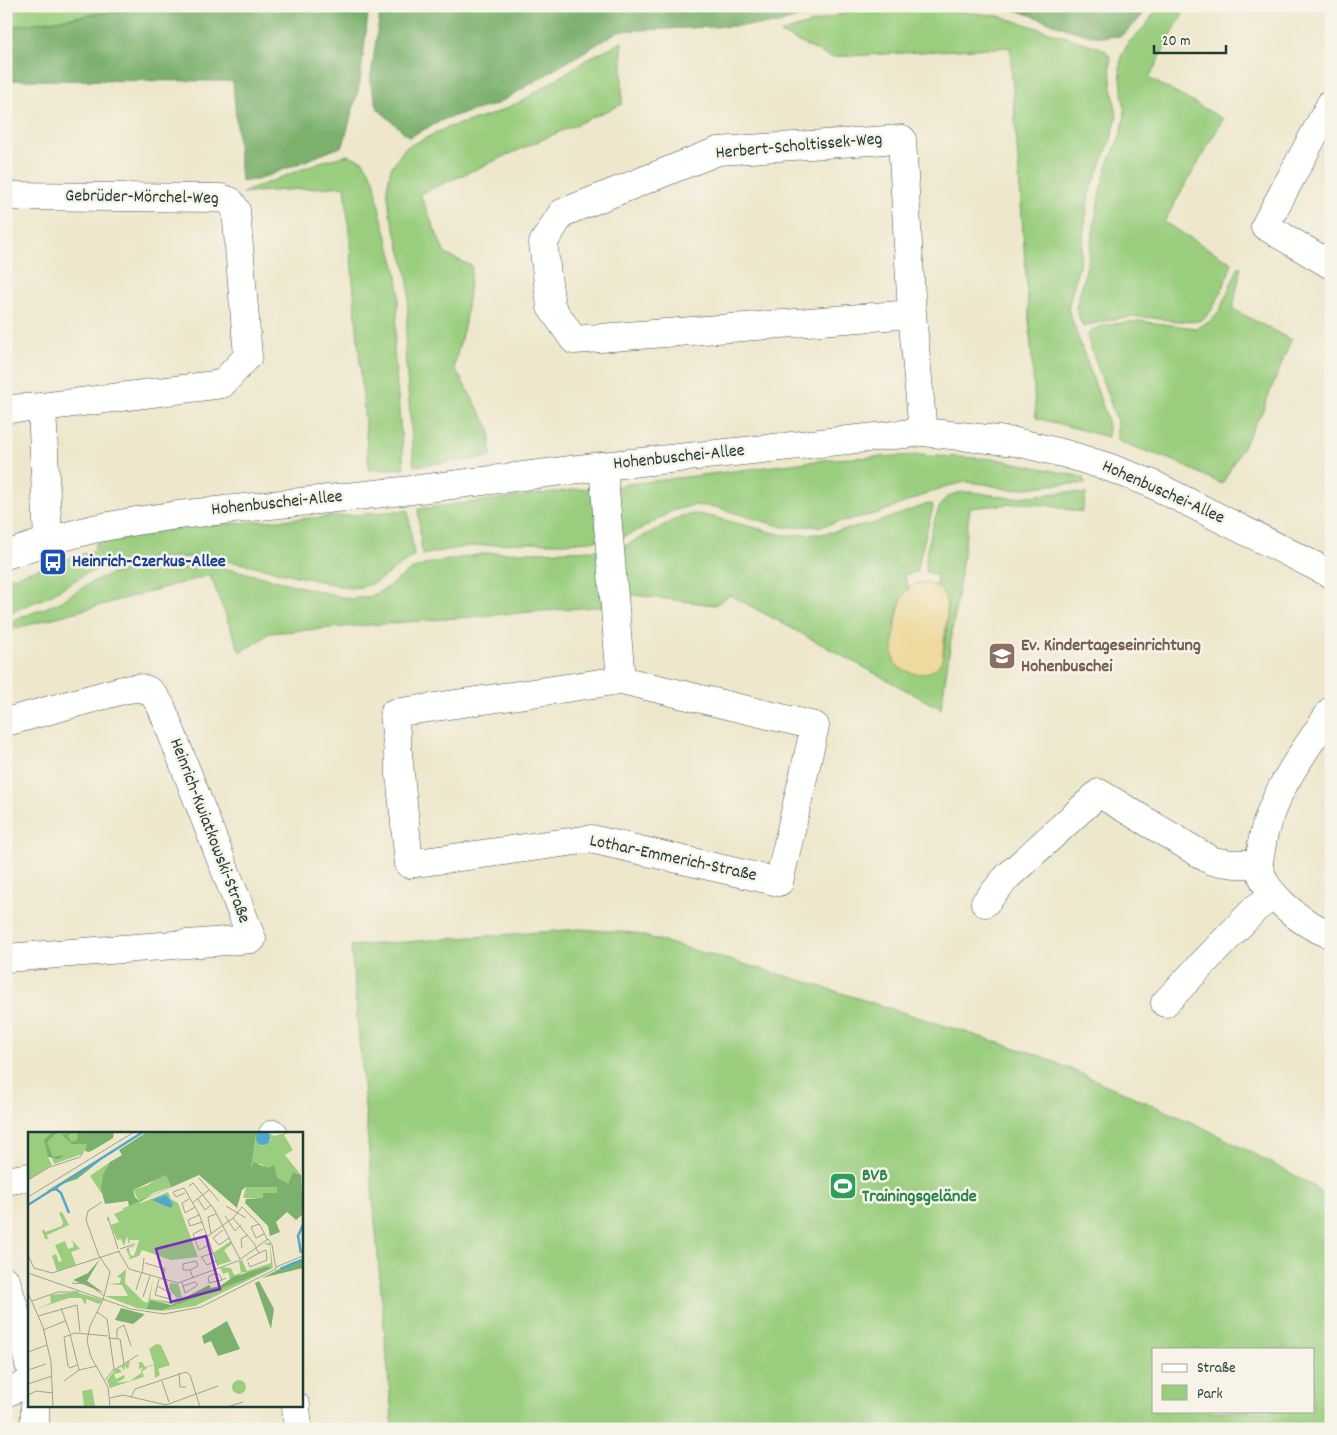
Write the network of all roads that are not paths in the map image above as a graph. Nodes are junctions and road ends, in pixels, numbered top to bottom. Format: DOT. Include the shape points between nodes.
graph roads {
  1 [pos="1331,103"];
  2 [pos="6,196"];
  3 [pos="1331,265"];
  4 [pos="912,314"];
  5 [pos="42,407"];
  6 [pos="6,408"];
  7 [pos="923,432"];
  8 [pos="603,466"];
  9 [pos="48,541"];
  10 [pos="6,555"];
  11 [pos="1331,574"];
  12 [pos="621,680"];
  13 [pos="1331,711"];
  14 [pos="6,722"];
  15 [pos="1259,864"];
  16 [pos="1274,896"];
  17 [pos="985,903"];
  18 [pos="1331,934"];
  19 [pos="6,958"];
  20 [pos="1165,1003"];
  21 [pos="28,1177"];
  22 [pos="6,1181"];
  23 [pos="6,1281"];
  24 [pos="28,1360"];
  25 [pos="28,1383"];
  26 [pos="6,1393"];
  27 [pos="35,1408"];
  28 [pos="296,1408"];
  29 [pos="35,1429"];
  30 [pos="298,1429"];
  1 -- 3 [label="street" via="1265,226"];
  2 -- 5 [label="street, Gebrüder-Mörchel-Weg" via="220,198 230,201 236,210 248,356 222,384"];
  4 -- 4 [label="street, Herbert-Scholtissek-Weg" via="902,139 718,151 562,213 544,243 551,307 574,340"];
  4 -- 7 [label="street, Herbert-Scholtissek-Weg"];
  5 -- 6 [label="street, Gebrüder-Mörchel-Weg"];
  5 -- 9 [label="street"];
  7 -- 8 [label="street, Hohenbuschei-Allee"];
  7 -- 11 [label="street, Hohenbuschei-Allee" via="1016,442 1108,466 1150,483"];
  8 -- 9 [label="street, Hohenbuschei-Allee" via="178,515 93,529"];
  8 -- 12 [label="street"];
  9 -- 10 [label="street, Hohenbuschei-Allee"];
  12 -- 12 [label="street, Lothar-Emmerich-Straße" via="394,713 409,864 591,839 779,882 815,726"];
  13 -- 15 [label="street" via="1273,805 1262,839"];
  14 -- 19 [label="street, Heinrich-Kwiatkowski-Straße" via="124,690 140,687 153,693 161,706 252,939"];
  15 -- 16 [label="street" via="1264,881"];
  15 -- 17 [label="street" via="1212,861 1099,793 1007,877"];
  16 -- 18 [label="street" via="1305,922"];
  16 -- 20 [label="street" via="1256,908"];
  21 -- 22 [label="street"];
  23 -- 24 [label="street"];
  25 -- 26 [label="street"];
  27 -- 29 [label="street"];
  28 -- 30 [label="street"];
}
